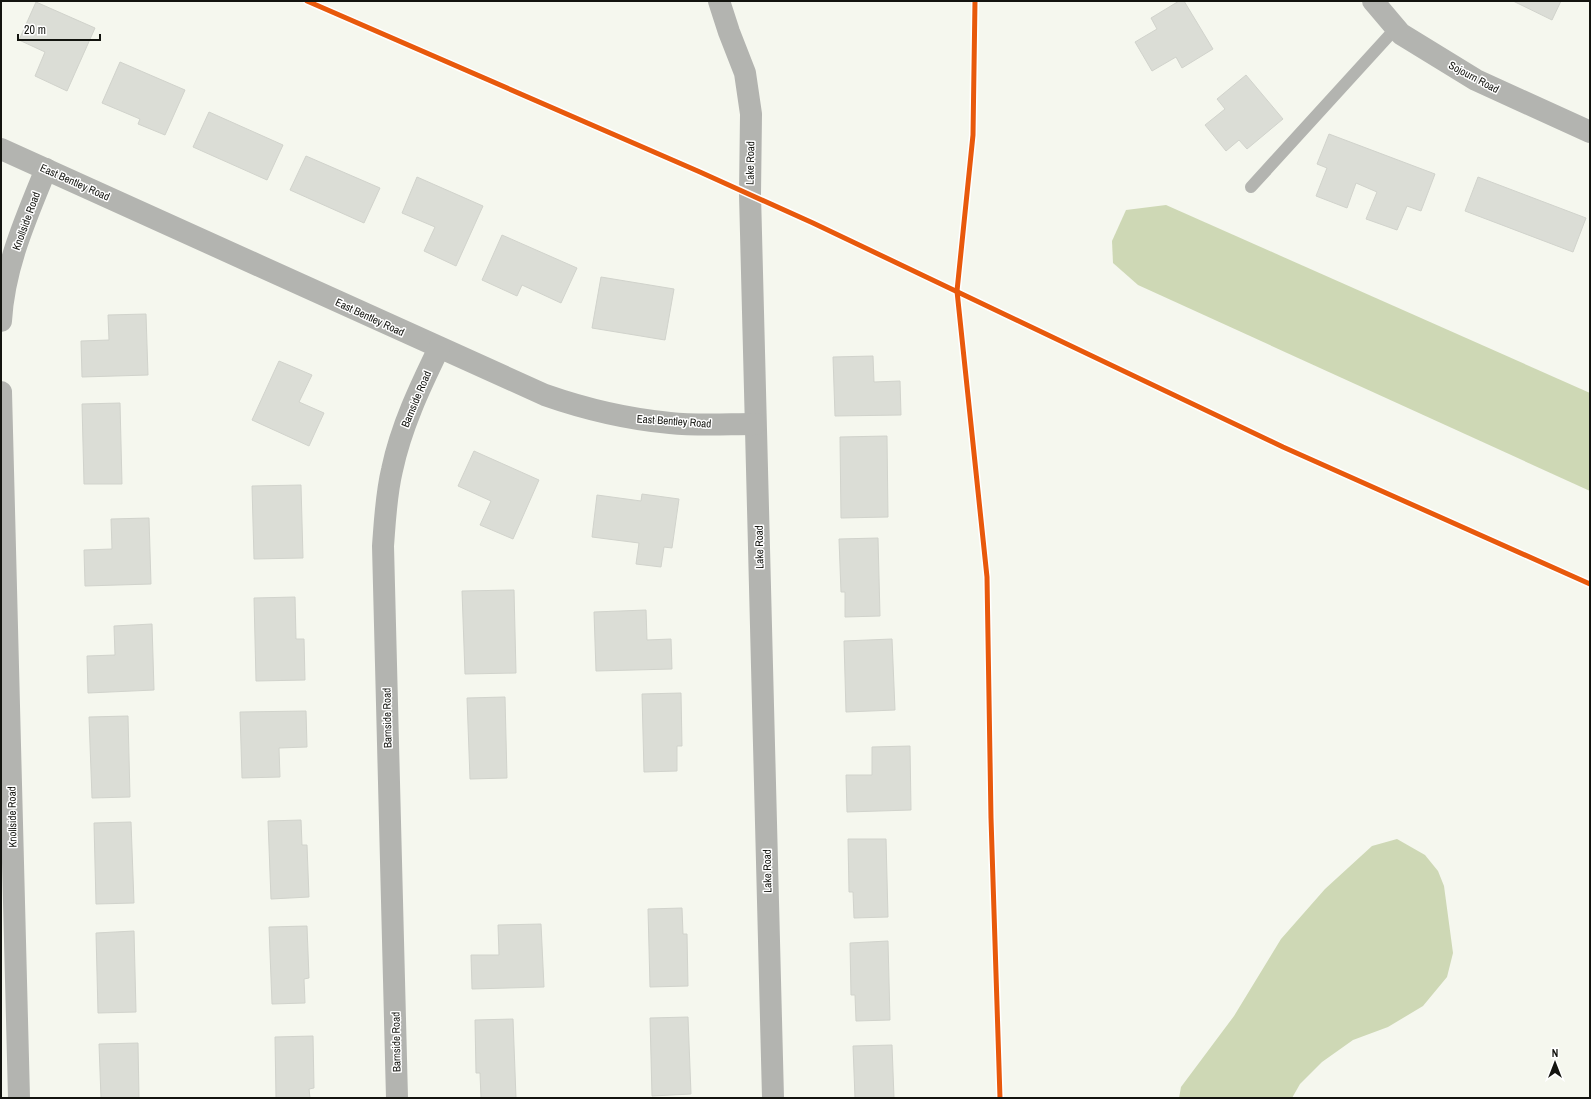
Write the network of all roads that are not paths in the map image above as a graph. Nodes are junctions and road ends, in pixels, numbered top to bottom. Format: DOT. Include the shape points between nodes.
graph roads {
  1 [pos="719,1"];
  2 [pos="1373,1"];
  3 [pos="1396,28"];
  4 [pos="1590,132"];
  5 [pos="1,149"];
  6 [pos="46,169"];
  7 [pos="1251,187"];
  8 [pos="1,321"];
  9 [pos="439,348"];
  10 [pos="1,392"];
  11 [pos="756,424"];
  12 [pos="19,1098"];
  13 [pos="397,1098"];
  14 [pos="773,1098"];
  1 -- 11 [label="street, Lake Road" via="745,73 751,114 750,202"];
  2 -- 3 [label="street, Sojourn Road"];
  3 -- 4 [label="street, Sojourn Road" via="1401,34 1476,80"];
  3 -- 7 [label="lane"];
  5 -- 6 [label="street, East Bentley Road"];
  6 -- 8 [label="street, Knollside Road" via="18,239 7,276"];
  6 -- 9 [label="street, East Bentley Road"];
  9 -- 11 [label="street, East Bentley Road" via="571,404 632,418 671,423"];
  9 -- 13 [label="street, Barnside Road" via="398,446 389,486 384,546"];
  10 -- 12 [label="street, Knollside Road"];
  11 -- 14 [label="street, Lake Road"];
}
